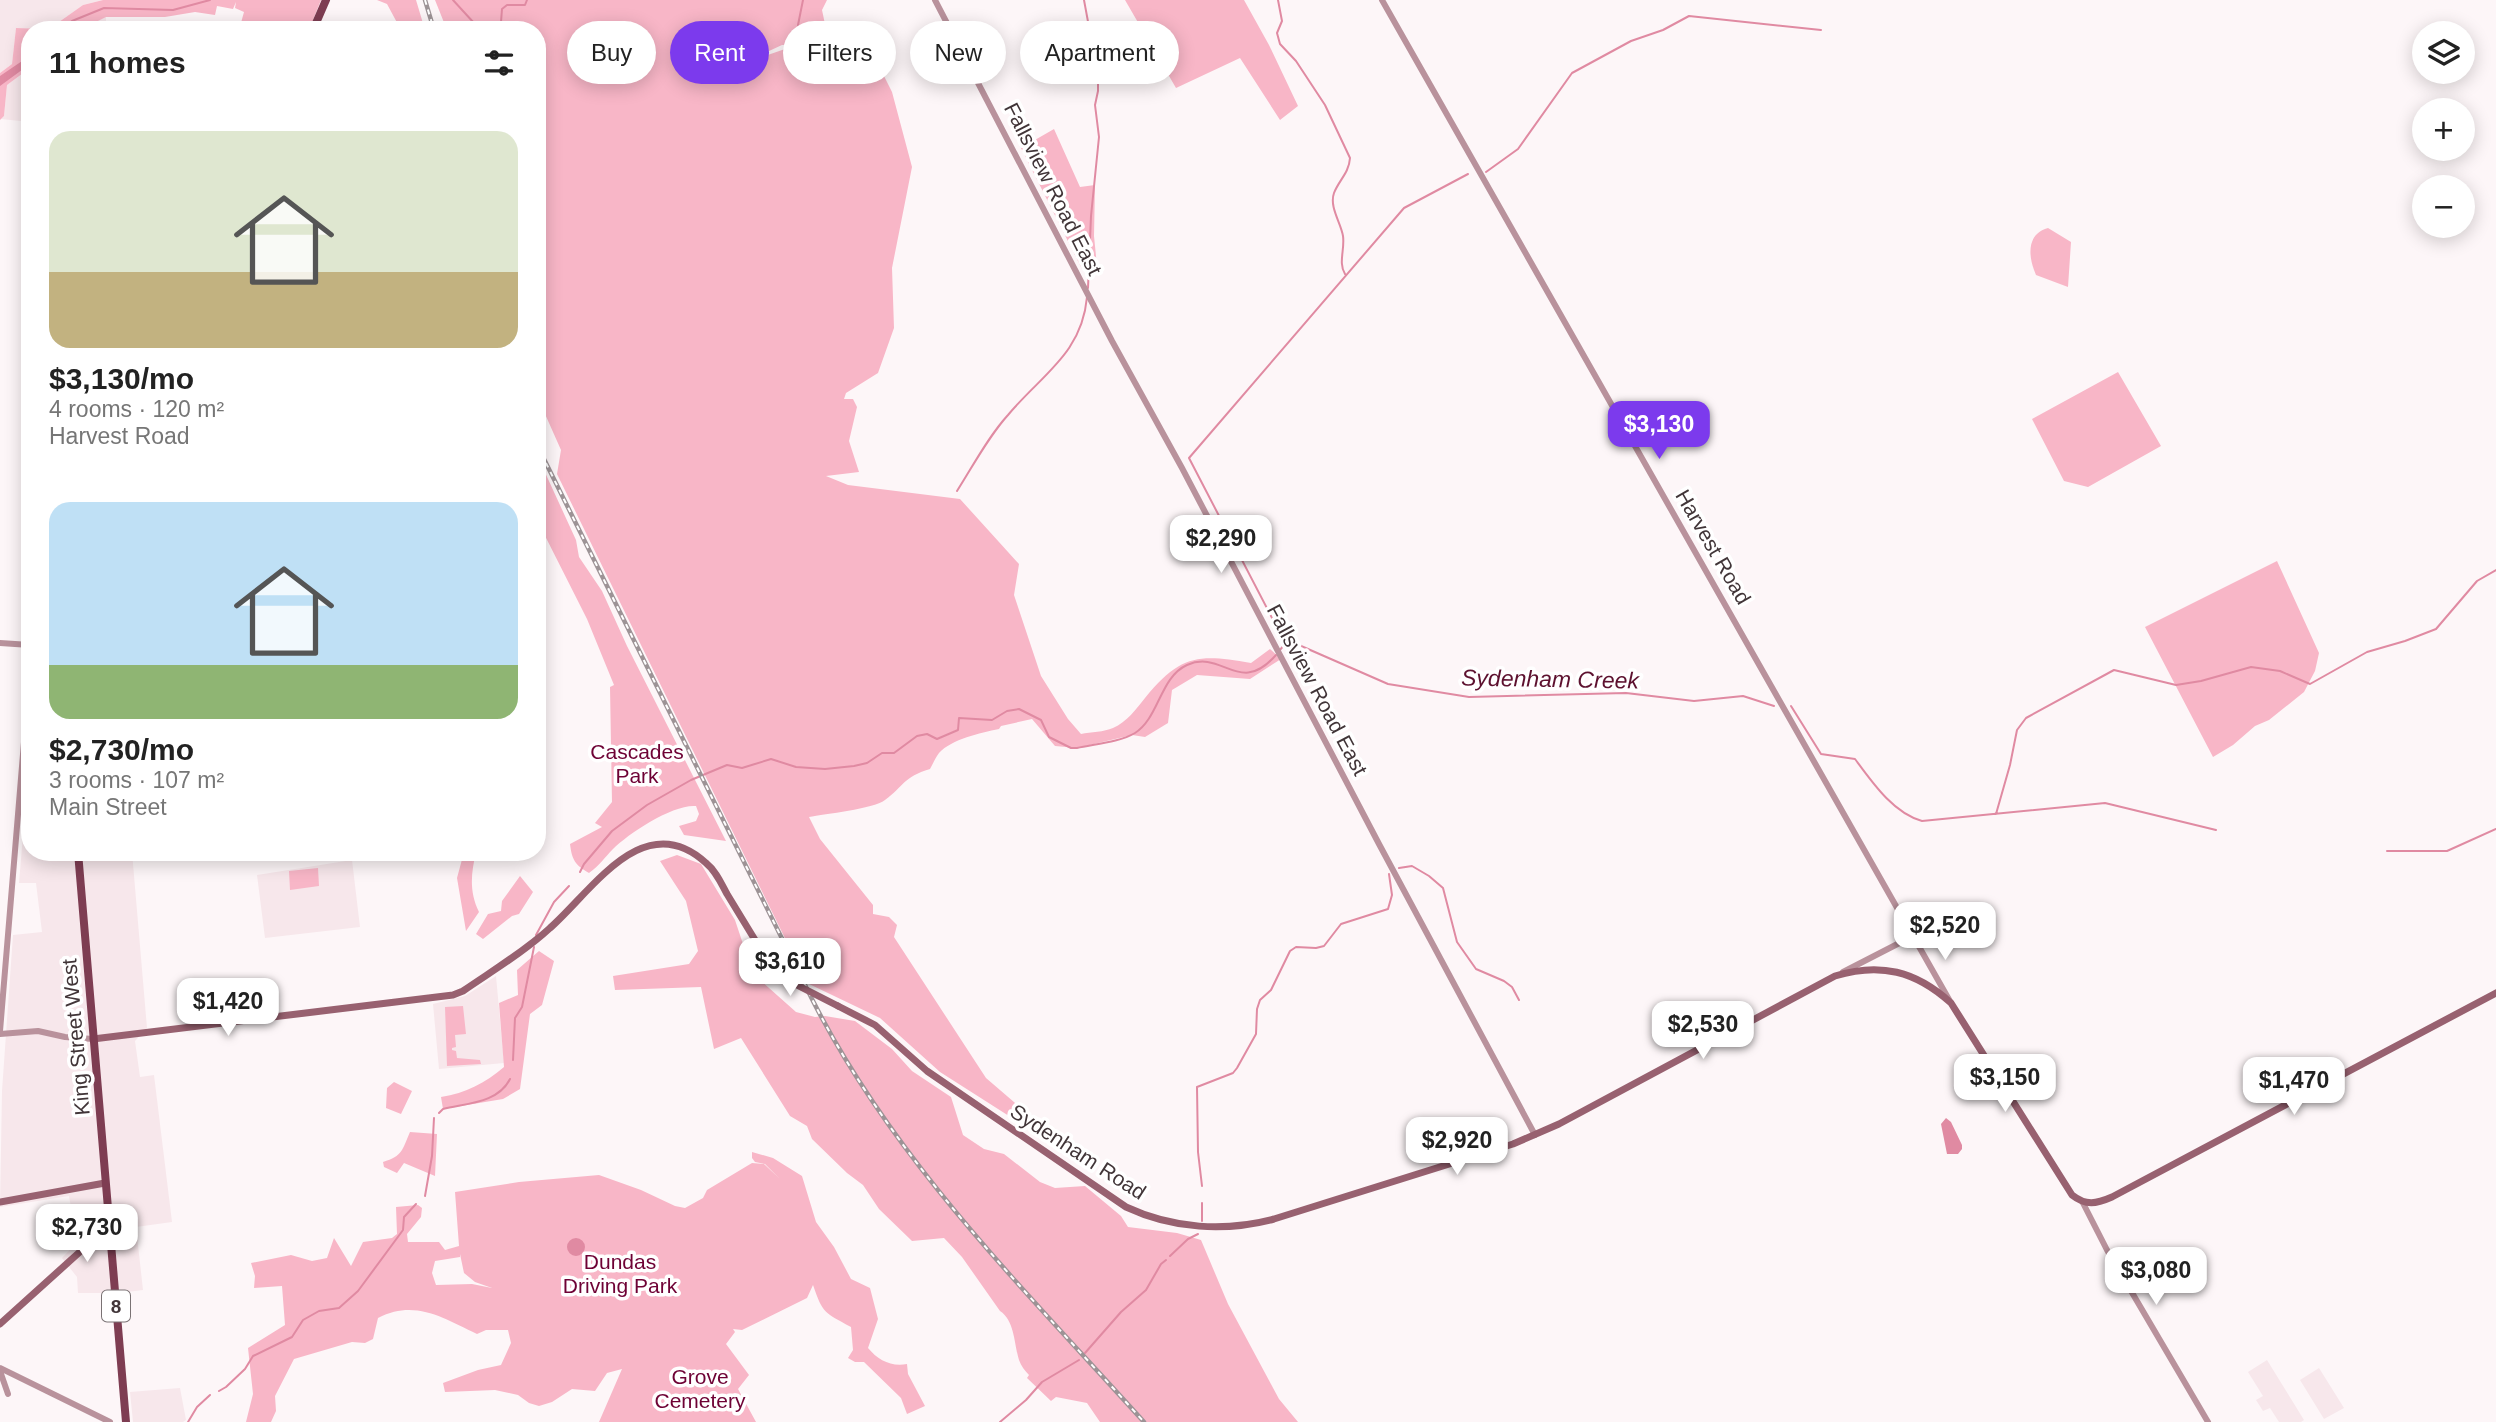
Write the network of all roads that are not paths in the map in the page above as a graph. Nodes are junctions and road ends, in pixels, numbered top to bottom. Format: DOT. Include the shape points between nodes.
graph roads {
  1 [pos="326,0"];
  2 [pos="935,0"];
  3 [pos="1382,0"];
  4 [pos="317,21"];
  5 [pos="0,643"];
  6 [pos="21,644"];
  7 [pos="21,779"];
  8 [pos="79,861"];
  9 [pos="1915,935"];
  10 [pos="1835,976"];
  11 [pos="2496,993"];
  12 [pos="1951,1003"];
  13 [pos="0,1033"];
  14 [pos="93,1039"];
  15 [pos="1535,1135"];
  16 [pos="105,1183"];
  17 [pos="0,1202"];
  18 [pos="2082,1203"];
  19 [pos="110,1235"];
  20 [pos="0,1324"];
  21 [pos="0,1370"];
  22 [pos="11,1373"];
  23 [pos="110,1422"];
  24 [pos="126,1422"];
  25 [pos="2208,1422"];
  1 -- 4 [label="main road"];
  2 -- 15 [label="street, Fallsview Road East"];
  3 -- 9 [label="street, Harvest Road"];
  5 -- 6 [label="street"];
  7 -- 13 [label="street"];
  8 -- 14 [label="main road, King Street West / 8"];
  9 -- 10 [label="street, Sydenham Road"];
  9 -- 12 [label="street, Harvest Road"];
  10 -- 12 [label="main road, Sydenham Road" via="1869,968 1895,971 1923,982"];
  10 -- 15 [label="main road, Sydenham Road"];
  11 -- 18 [label="main road" via="2112,1197 2100,1203"];
  12 -- 18 [label="main road, Sydenham Road" via="2064,1184"];
  13 -- 14 [label="street" via="38,1031"];
  14 -- 15 [label="main road, Sydenham Road, bridge" via="453,995 530,945 626,855 644,846 670,845 705,861 766,958 789,981 875,1025 927,1071 1145,1216 1195,1226 1253,1225"];
  14 -- 16 [label="main road, King Street West / 8"];
  16 -- 17 [label="main road"];
  16 -- 19 [label="main road, King Street West / 8"];
  18 -- 25 [label="street"];
  19 -- 20 [label="main road" via="93,1240"];
  19 -- 24 [label="main road, 8"];
  21 -- 22 [label="street"];
  21 -- 22 [label="street" via="8,1394"];
  22 -- 23 [label="street"];
}
